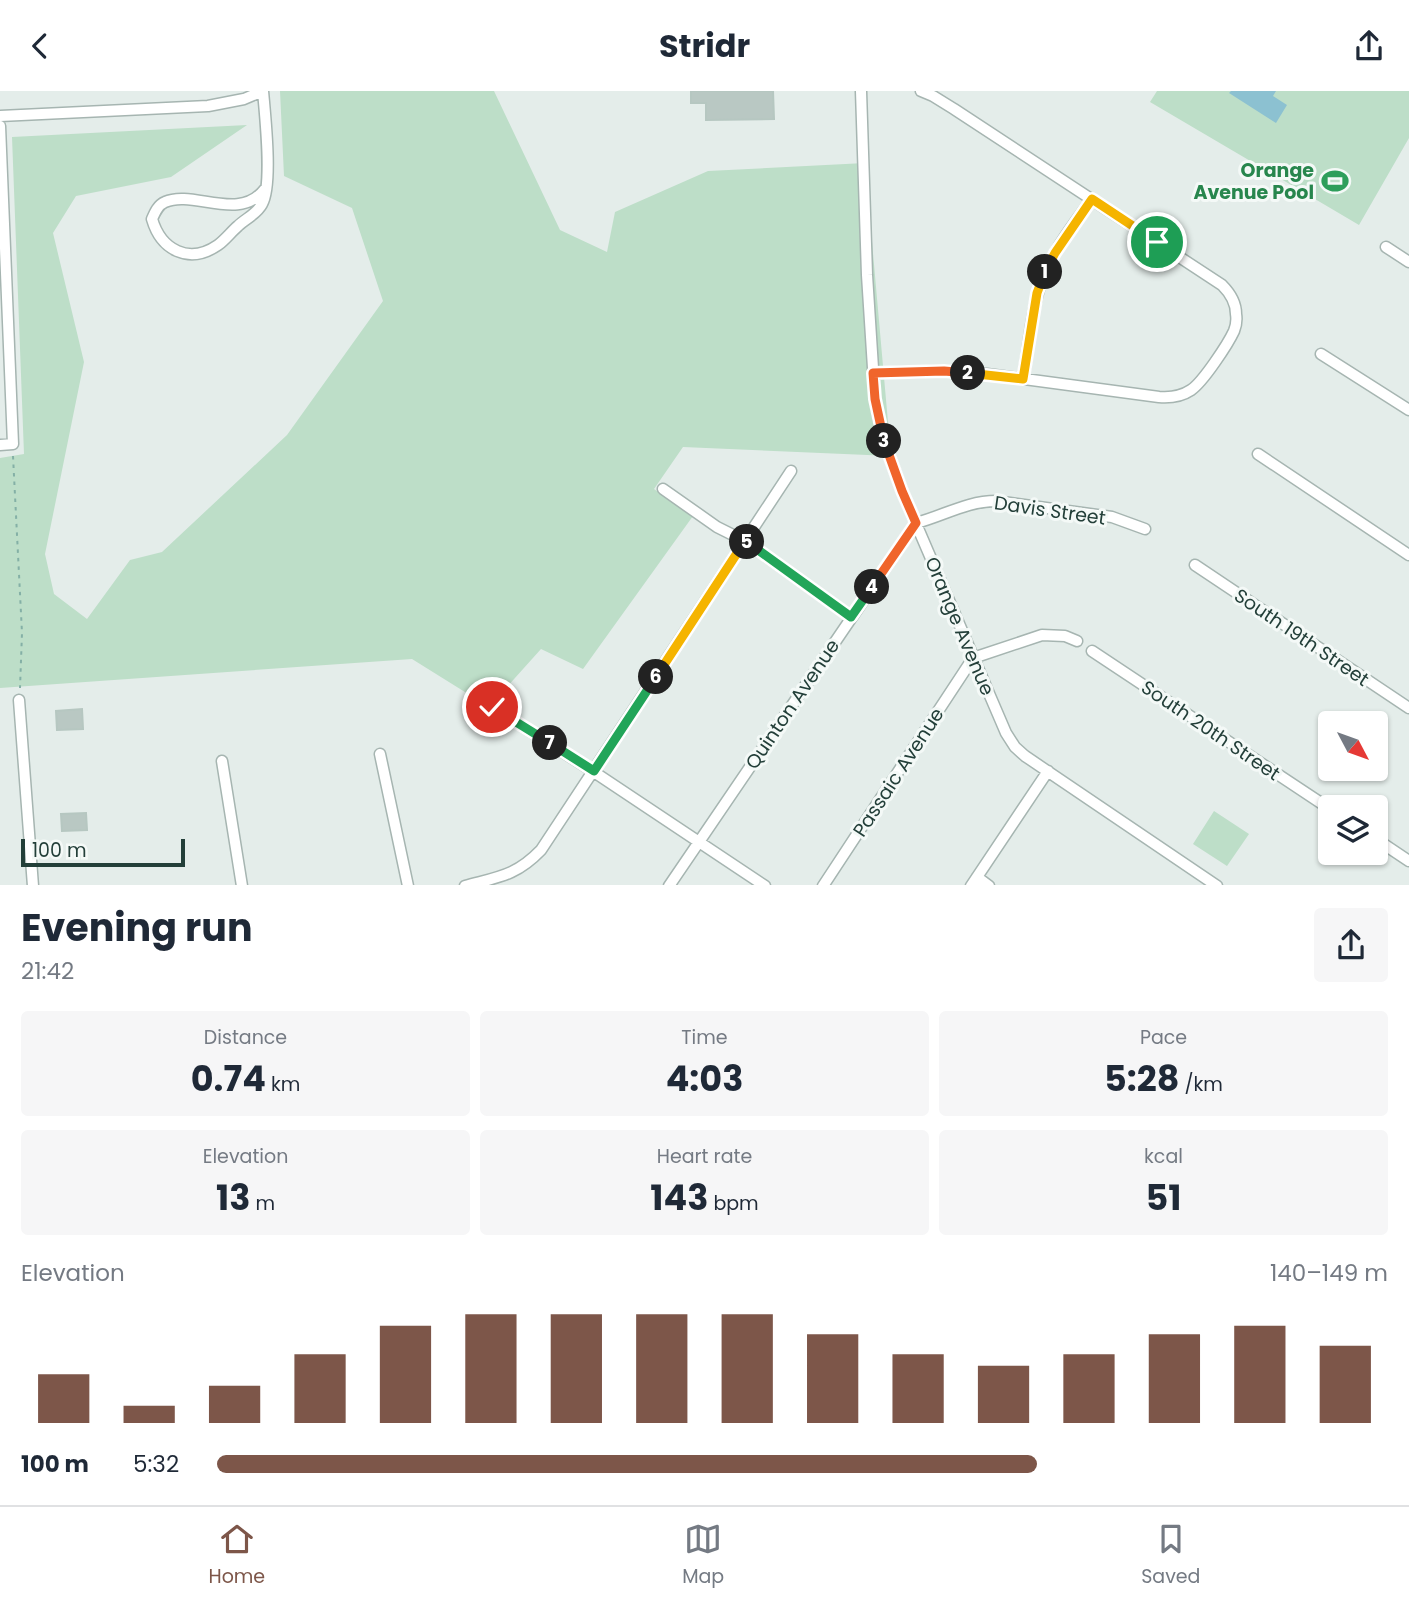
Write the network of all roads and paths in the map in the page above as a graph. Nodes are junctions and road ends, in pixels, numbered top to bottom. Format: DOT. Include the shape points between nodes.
graph roads {
  1 [pos="263,91"];
  2 [pos="861,91"];
  3 [pos="921,91"];
  4 [pos="0,115"];
  5 [pos="0,127"];
  6 [pos="265,190"];
  7 [pos="1092,199"];
  8 [pos="1386,247"];
  9 [pos="1409,262"];
  10 [pos="1321,355"];
  11 [pos="873,373"];
  12 [pos="1023,379"];
  13 [pos="1409,410"];
  14 [pos="13,444"];
  15 [pos="0,445"];
  16 [pos="1258,454"];
  17 [pos="792,471"];
  18 [pos="663,489"];
  19 [pos="916,523"];
  20 [pos="1145,529"];
  21 [pos="745,541"];
  22 [pos="1409,555"];
  23 [pos="1195,565"];
  24 [pos="851,617"];
  25 [pos="1077,641"];
  26 [pos="1092,651"];
  27 [pos="973,658"];
  28 [pos="19,700"];
  29 [pos="492,707"];
  30 [pos="1409,708"];
  31 [pos="380,754"];
  32 [pos="222,761"];
  33 [pos="594,771"];
  34 [pos="1048,771"];
  35 [pos="1318,801"];
  36 [pos="699,841"];
  37 [pos="1388,847"];
  38 [pos="1409,861"];
  39 [pos="974,881"];
  40 [pos="33,885"];
  41 [pos="242,885"];
  42 [pos="408,885"];
  43 [pos="465,885"];
  44 [pos="669,885"];
  45 [pos="765,885"];
  46 [pos="823,885"];
  47 [pos="989,885"];
  48 [pos="1217,885"];
  1 -- 4 [label="street" via="208,106"];
  1 -- 6 [label="street"];
  2 -- 11 [label="street, Orange Avenue"];
  3 -- 7 [label="street"];
  5 -- 14 [label="street"];
  6 -- 6 [label="street" via="244,203 166,201 152,219 155,231 167,246 183,254 205,252 253,214 262,204"];
  7 -- 12 [label="street" via="1046,269 1037,293"];
  7 -- 12 [label="street" via="1222,285 1236,306 1233,331 1198,385 1174,397"];
  8 -- 9 [label="street"];
  10 -- 13 [label="street"];
  11 -- 12 [label="street" via="944,371"];
  11 -- 19 [label="street, Orange Avenue" via="882,435"];
  14 -- 15 [label="street"];
  14 -- 28 [label="path" via="22,633"];
  16 -- 22 [label="street"];
  17 -- 21 [label="street"];
  18 -- 21 [label="street"];
  19 -- 20 [label="street, Davis Street" via="971,503 996,501 1112,517"];
  19 -- 24 [label="street, Quinton Avenue"];
  19 -- 27 [label="street, Orange Avenue"];
  21 -- 24 [label="street"];
  21 -- 33 [label="street"];
  23 -- 30 [label="street, South 19th Street"];
  24 -- 36 [label="street, Quinton Avenue"];
  25 -- 27 [label="street" via="1042,635"];
  26 -- 35 [label="street, South 20th Street"];
  27 -- 34 [label="street, Orange Avenue" via="1010,740"];
  27 -- 46 [label="street, Passaic Avenue"];
  28 -- 40 [label="street"];
  29 -- 33 [label="street"];
  31 -- 42 [label="street"];
  32 -- 41 [label="street"];
  33 -- 36 [label="street"];
  33 -- 43 [label="street" via="534,857 503,877"];
  34 -- 39 [label="street"];
  34 -- 48 [label="street, Orange Avenue"];
  36 -- 44 [label="street, Quinton Avenue"];
  36 -- 45 [label="street"];
  37 -- 38 [label="street"];
  39 -- 47 [label="street"];
}
